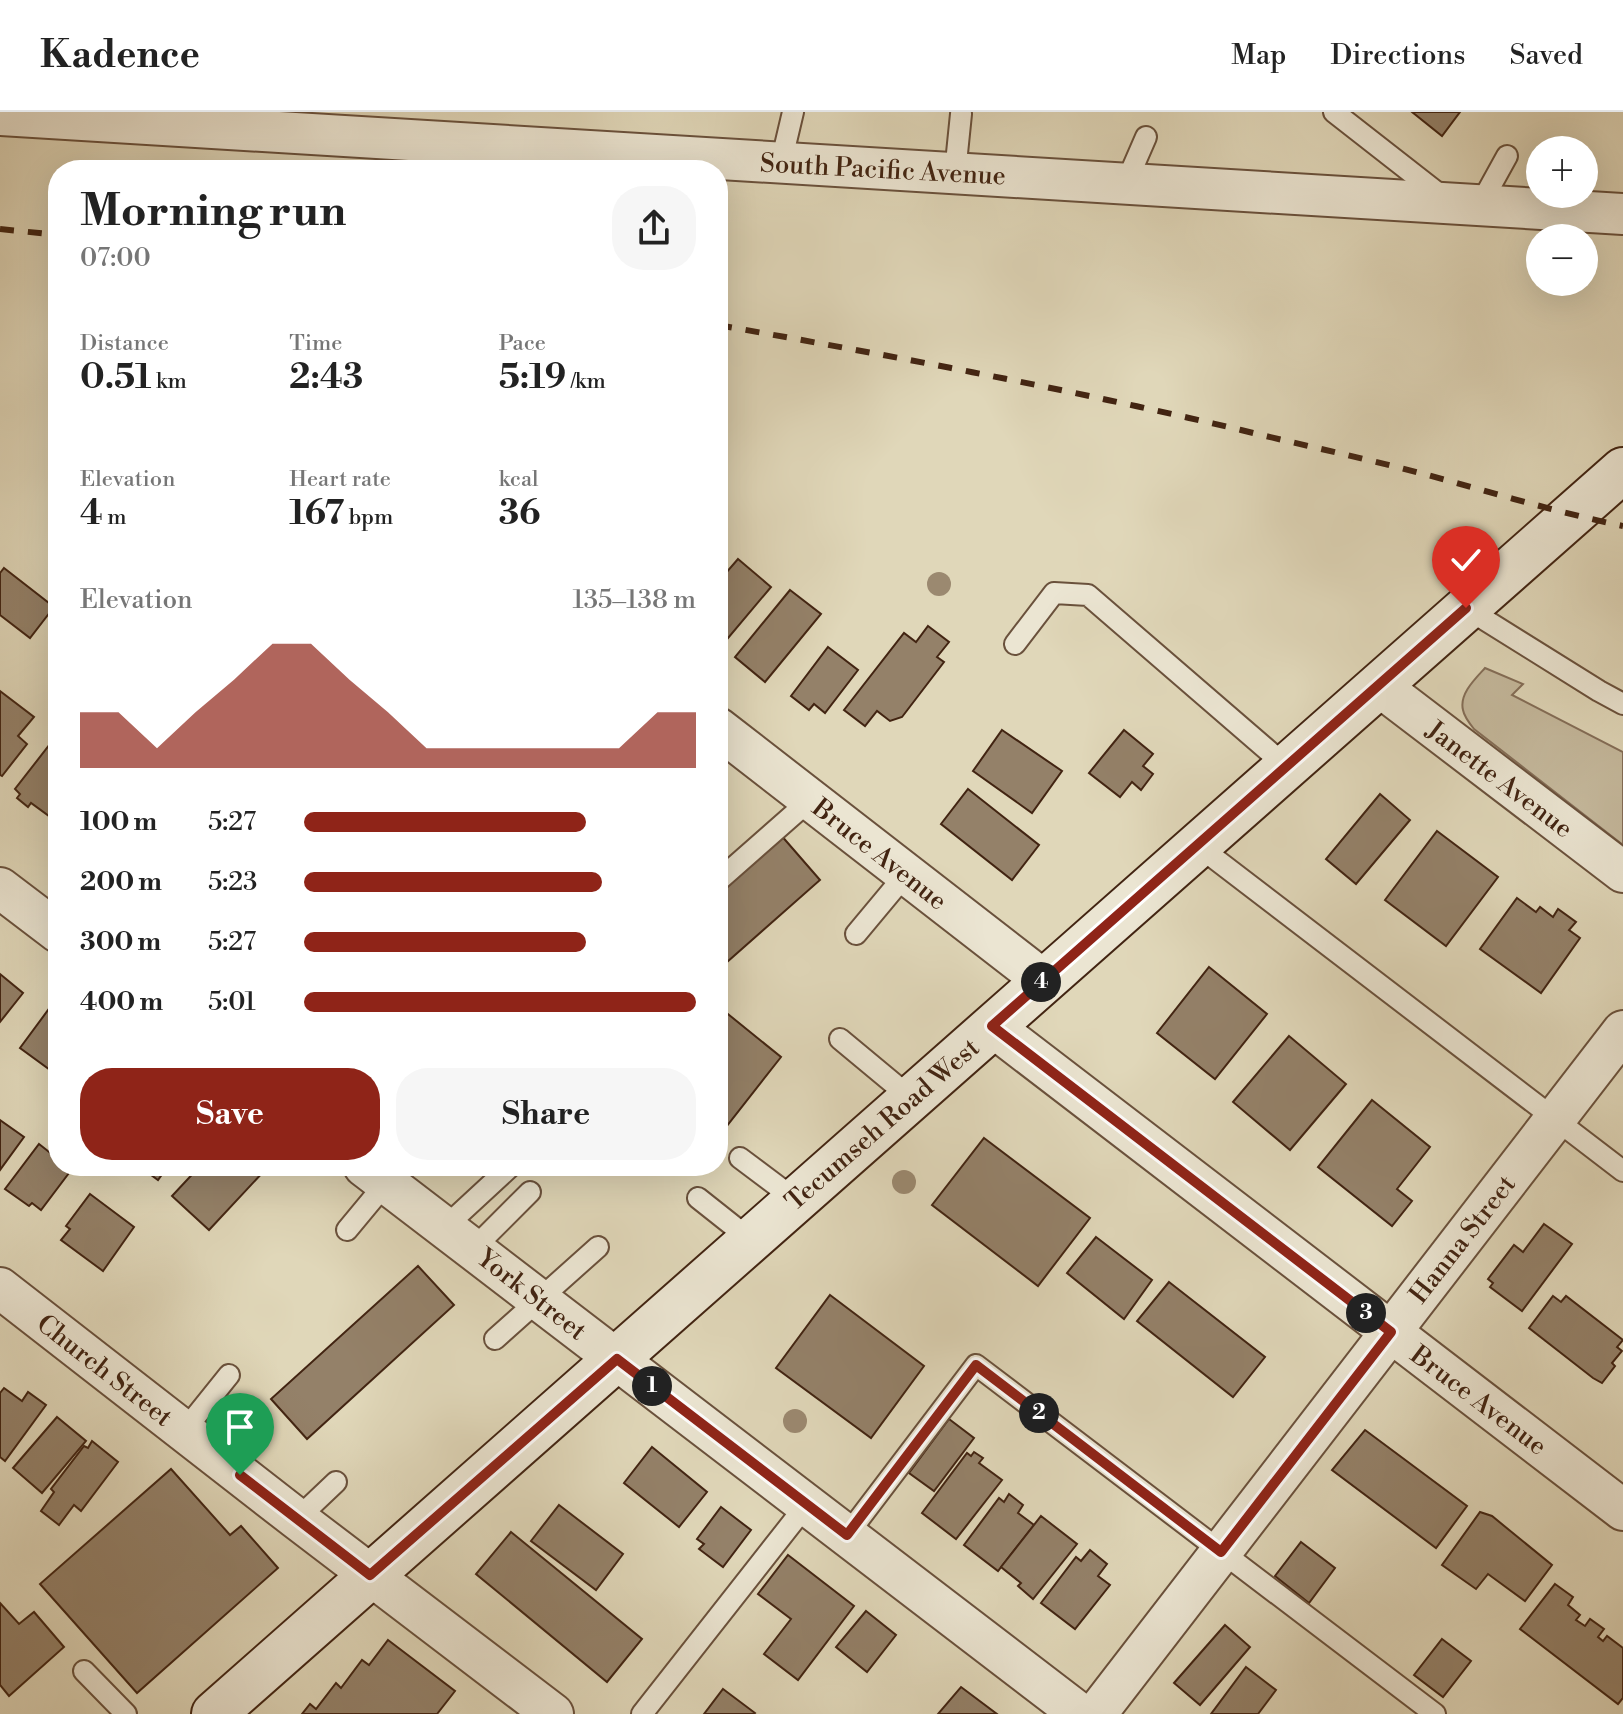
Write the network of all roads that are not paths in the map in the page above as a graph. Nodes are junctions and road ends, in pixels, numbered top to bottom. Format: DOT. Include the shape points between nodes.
graph roads {
  1 [pos="793,112"];
  2 [pos="1334,112"];
  3 [pos="961,114"];
  4 [pos="0,115"];
  5 [pos="479,128"];
  6 [pos="1146,137"];
  7 [pos="1507,156"];
  8 [pos="781,163"];
  9 [pos="955,173"];
  10 [pos="1126,183"];
  11 [pos="1465,204"];
  12 [pos="1623,214"];
  13 [pos="1623,470"];
  14 [pos="1466,608"];
  15 [pos="1015,644"];
  16 [pos="1378,685"];
  17 [pos="1623,704"];
  18 [pos="728,737"];
  19 [pos="1286,766"];
  20 [pos="810,800"];
  21 [pos="1197,845"];
  22 [pos="728,872"];
  23 [pos="1623,872"];
  24 [pos="906,874"];
  25 [pos="0,888"];
  26 [pos="48,924"];
  27 [pos="856,934"];
  28 [pos="1043,980"];
  29 [pos="992,1026"];
  30 [pos="1623,1031"];
  31 [pos="840,1039"];
  32 [pos="911,1098"];
  33 [pos="1555,1119"];
  34 [pos="740,1158"];
  35 [pos="1623,1171"];
  36 [pos="374,1176"];
  37 [pos="378,1176"];
  38 [pos="504,1176"];
  39 [pos="530,1192"];
  40 [pos="698,1198"];
  41 [pos="796,1200"];
  42 [pos="347,1230"];
  43 [pos="459,1238"];
  44 [pos="751,1240"];
  45 [pos="598,1247"];
  46 [pos="0,1288"];
  47 [pos="539,1299"];
  48 [pos="1391,1332"];
  49 [pos="495,1339"];
  50 [pos="617,1359"];
  51 [pos="229,1375"];
  52 [pos="184,1431"];
  53 [pos="336,1482"];
  54 [pos="807,1504"];
  55 [pos="1623,1510"];
  56 [pos="297,1519"];
  57 [pos="847,1535"];
  58 [pos="1221,1552"];
  59 [pos="370,1575"];
  60 [pos="84,1671"];
  61 [pos="534,1709"];
  62 [pos="126,1714"];
  63 [pos="214,1714"];
  64 [pos="642,1714"];
  65 [pos="1080,1714"];
  66 [pos="1096,1714"];
  67 [pos="1435,1714"];
  1 -- 8 [label="lane"];
  2 -- 11 [label="lane"];
  3 -- 9 [label="lane"];
  4 -- 5 [label="street, South Pacific Avenue"];
  5 -- 8 [label="street, South Pacific Avenue"];
  6 -- 10 [label="lane"];
  7 -- 11 [label="lane"];
  8 -- 9 [label="street, South Pacific Avenue"];
  9 -- 10 [label="street, South Pacific Avenue"];
  10 -- 11 [label="street, South Pacific Avenue"];
  11 -- 12 [label="street, South Pacific Avenue"];
  13 -- 14 [label="main road, Tecumseh Road West"];
  14 -- 16 [label="main road, Tecumseh Road West"];
  14 -- 17 [label="lane"];
  15 -- 19 [label="lane" via="1054,593 1088,595"];
  16 -- 19 [label="main road, Tecumseh Road West"];
  16 -- 23 [label="street, Janette Avenue"];
  18 -- 20 [label="street, Bruce Avenue"];
  19 -- 21 [label="main road, Tecumseh Road West"];
  20 -- 22 [label="lane"];
  20 -- 24 [label="street, Bruce Avenue"];
  21 -- 28 [label="main road, Tecumseh Road West"];
  21 -- 33 [label="lane"];
  24 -- 27 [label="lane"];
  24 -- 28 [label="street, Bruce Avenue"];
  25 -- 26 [label="street"];
  28 -- 29 [label="main road, Tecumseh Road West"];
  29 -- 32 [label="main road, Tecumseh Road West"];
  29 -- 48 [label="street, Bruce Avenue"];
  30 -- 33 [label="street, Hanna Street"];
  31 -- 32 [label="lane"];
  32 -- 41 [label="main road, Tecumseh Road West"];
  33 -- 35 [label="lane"];
  33 -- 48 [label="street, Hanna Street"];
  34 -- 41 [label="lane"];
  36 -- 42 [label="lane"];
  37 -- 43 [label="street, York Street"];
  38 -- 43 [label="lane"];
  39 -- 43 [label="lane"];
  40 -- 44 [label="lane"];
  41 -- 44 [label="main road, Tecumseh Road West"];
  43 -- 47 [label="street, York Street"];
  44 -- 50 [label="main road, Tecumseh Road West"];
  45 -- 47 [label="lane"];
  46 -- 52 [label="street, Church Street"];
  47 -- 49 [label="lane"];
  47 -- 50 [label="street, York Street"];
  48 -- 55 [label="street, Bruce Avenue"];
  48 -- 58 [label="street, Hanna Street"];
  50 -- 54 [label="street, York Street"];
  50 -- 59 [label="main road, Tecumseh Road West"];
  51 -- 52 [label="lane"];
  52 -- 56 [label="street, Church Street"];
  53 -- 56 [label="lane"];
  54 -- 57 [label="street, York Street"];
  54 -- 64 [label="lane"];
  56 -- 59 [label="street, Church Street"];
  57 -- 58 [label="lane" via="976,1365"];
  57 -- 65 [label="street, York Street"];
  58 -- 66 [label="street, Hanna Street"];
  58 -- 67 [label="lane"];
  59 -- 61 [label="street, Church Street"];
  59 -- 63 [label="main road, Tecumseh Road West"];
  60 -- 62 [label="lane"];
}
